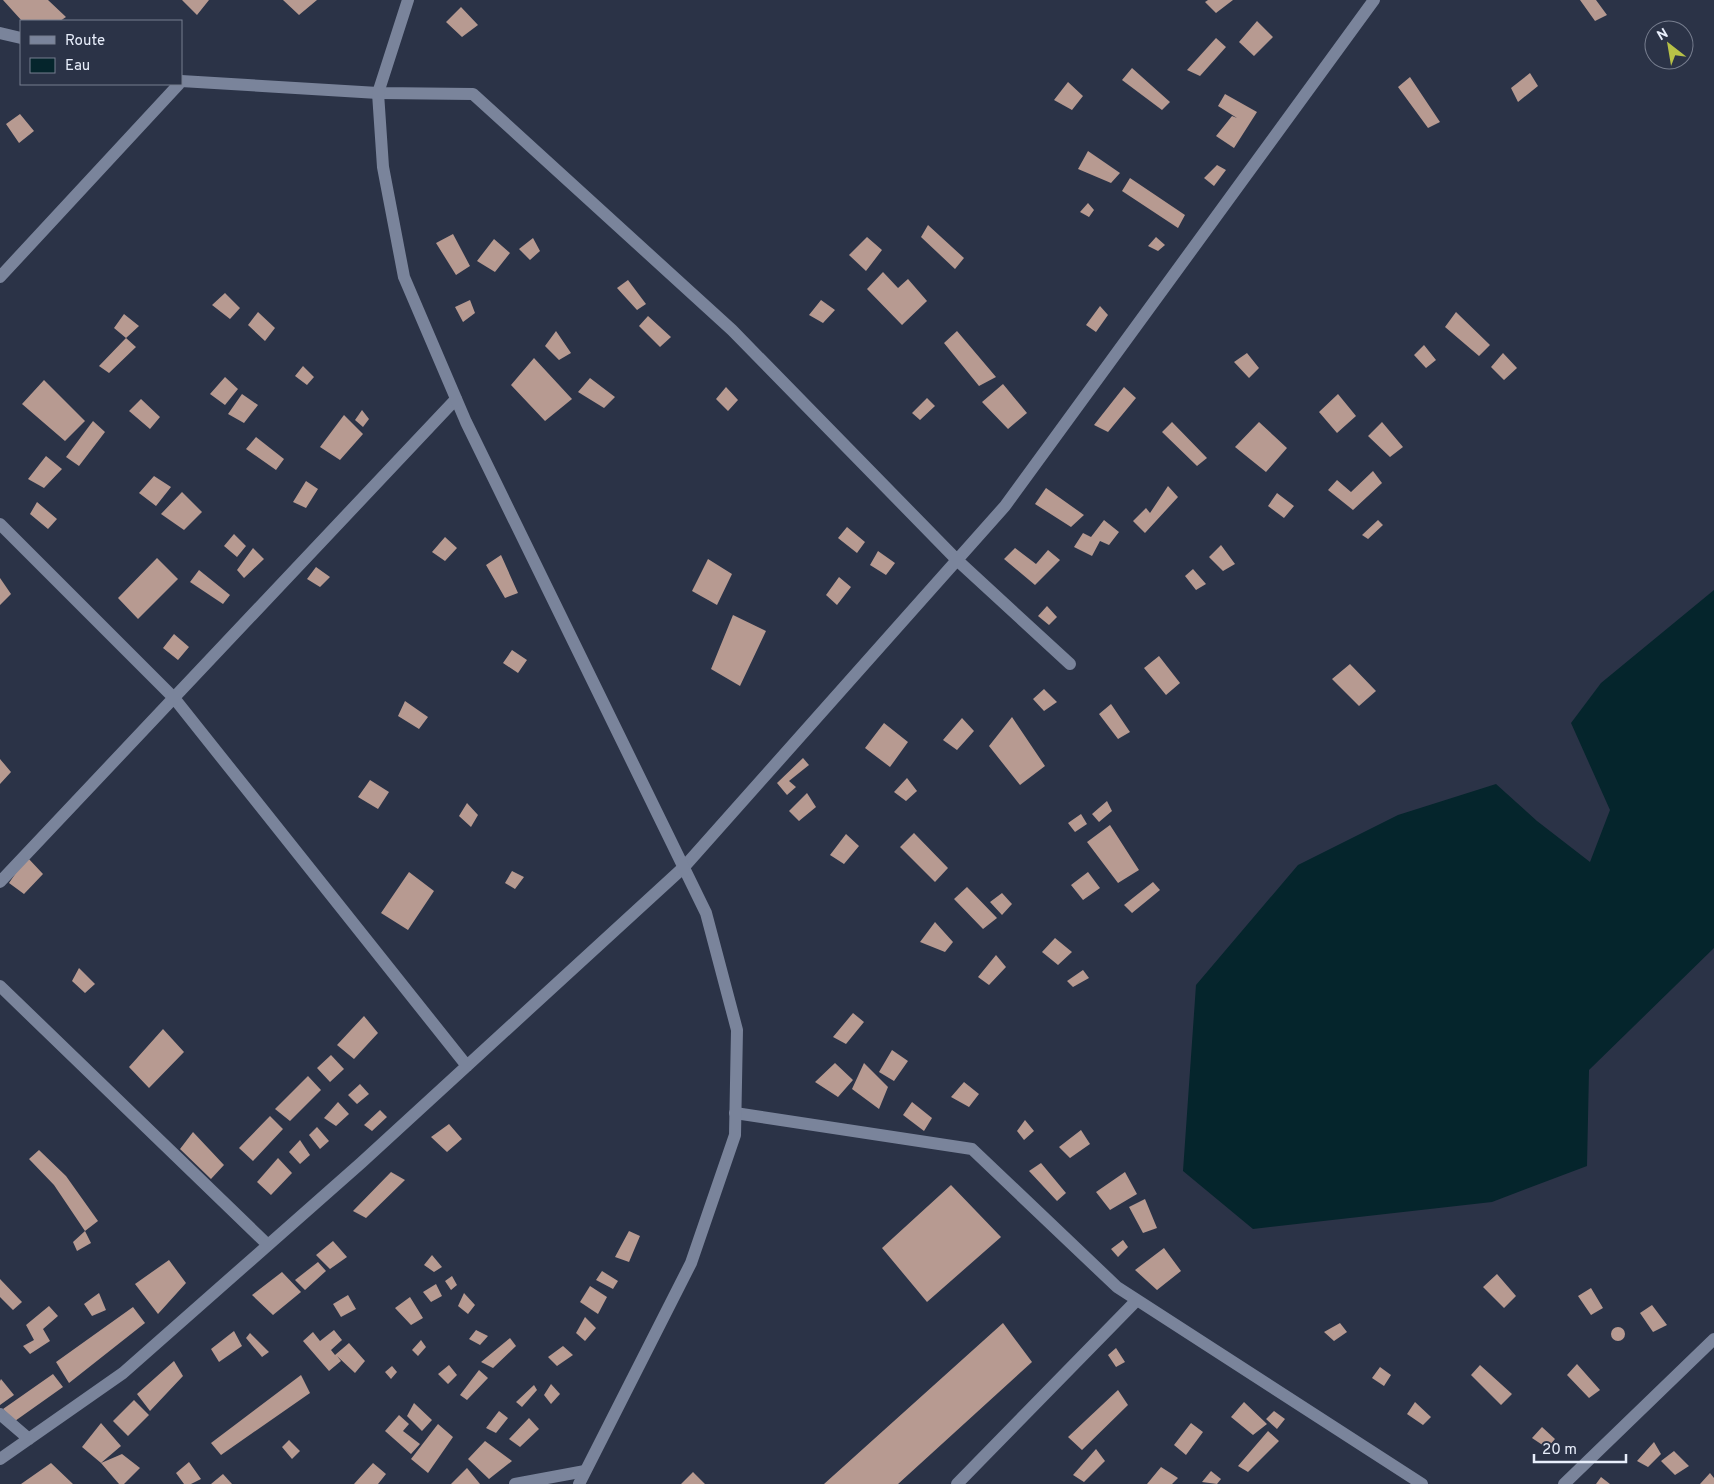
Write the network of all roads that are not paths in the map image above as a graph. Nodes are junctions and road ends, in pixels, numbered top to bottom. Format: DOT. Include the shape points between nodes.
graph roads {
  1 [pos="408,0"];
  2 [pos="1374,0"];
  3 [pos="0,33"];
  4 [pos="20,38"];
  5 [pos="182,82"];
  6 [pos="178,85"];
  7 [pos="378,93"];
  8 [pos="0,277"];
  9 [pos="456,399"];
  10 [pos="0,524"];
  11 [pos="957,560"];
  12 [pos="1070,664"];
  13 [pos="174,698"];
  14 [pos="684,867"];
  15 [pos="0,882"];
  16 [pos="0,986"];
  17 [pos="467,1066"];
  18 [pos="735,1113"];
  19 [pos="268,1246"];
  20 [pos="1137,1300"];
  21 [pos="1714,1339"];
  22 [pos="0,1414"];
  23 [pos="29,1439"];
  24 [pos="0,1459"];
  25 [pos="586,1471"];
  26 [pos="515,1484"];
  27 [pos="579,1484"];
  28 [pos="956,1484"];
  29 [pos="1422,1484"];
  30 [pos="1564,1484"];
  1 -- 7 [label="street"];
  2 -- 11 [label="street" via="1005,506"];
  3 -- 4 [label="street"];
  5 -- 7 [label="street"];
  6 -- 8 [label="street"];
  7 -- 9 [label="street" via="383,167 404,277"];
  7 -- 11 [label="street" via="473,94 732,330"];
  9 -- 13 [label="street"];
  9 -- 14 [label="street"];
  10 -- 13 [label="street"];
  11 -- 12 [label="street"];
  11 -- 14 [label="street"];
  13 -- 15 [label="street"];
  13 -- 17 [label="street"];
  14 -- 17 [label="street"];
  14 -- 18 [label="street" via="706,912 737,1030"];
  16 -- 19 [label="street"];
  17 -- 19 [label="street"];
  18 -- 20 [label="street" via="972,1149 1117,1287"];
  18 -- 25 [label="street" via="735,1135 691,1263"];
  19 -- 23 [label="street" via="123,1373"];
  20 -- 28 [label="street"];
  20 -- 29 [label="street"];
  21 -- 30 [label="street"];
  22 -- 23 [label="street"];
  23 -- 24 [label="street"];
  25 -- 26 [label="street"];
  25 -- 27 [label="street"];
}
